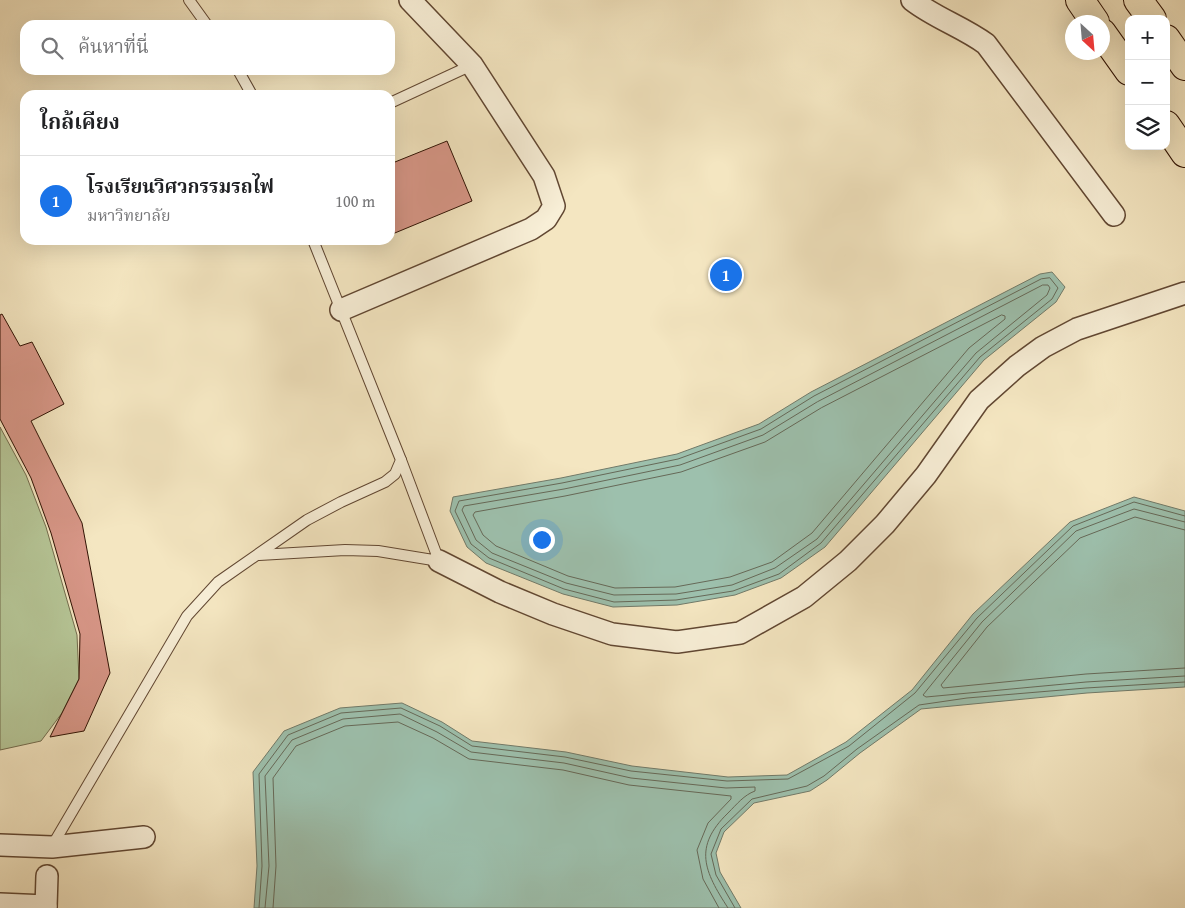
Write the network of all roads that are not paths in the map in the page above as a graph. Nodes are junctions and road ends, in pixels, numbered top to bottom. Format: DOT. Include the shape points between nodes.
graph roads {
  1 [pos="189,0"];
  2 [pos="410,0"];
  3 [pos="912,0"];
  4 [pos="1080,0"];
  5 [pos="1138,0"];
  6 [pos="1090,15"];
  7 [pos="1149,15"];
  8 [pos="203,20"];
  9 [pos="1110,44"];
  10 [pos="1170,45"];
  11 [pos="472,65"];
  12 [pos="1125,65"];
  13 [pos="1185,66"];
  14 [pos="241,75"];
  15 [pos="249,90"];
  16 [pos="395,101"];
  17 [pos="1170,132"];
  18 [pos="1185,153"];
  19 [pos="1114,215"];
  20 [pos="315,245"];
  21 [pos="1185,294"];
  22 [pos="341,310"];
  23 [pos="401,460"];
  24 [pos="259,555"];
  25 [pos="439,561"];
  26 [pos="144,837"];
  27 [pos="0,845"];
  28 [pos="52,847"];
  29 [pos="47,876"];
  30 [pos="0,904"];
  31 [pos="46,907"];
  1 -- 8 [label="lane"];
  2 -- 11 [label="street"];
  3 -- 19 [label="street" via="986,44"];
  4 -- 6 [label="highway"];
  5 -- 7 [label="highway"];
  9 -- 12 [label="highway"];
  10 -- 13 [label="highway"];
  11 -- 16 [label="lane"];
  11 -- 22 [label="street" via="544,176 554,206 546,219 531,229"];
  14 -- 15 [label="lane"];
  17 -- 18 [label="highway"];
  20 -- 22 [label="lane"];
  21 -- 25 [label="street" via="1077,329 1043,347 1017,366 979,400 926,475 885,524 848,560 804,597 740,633 677,642 612,634 500,592"];
  22 -- 23 [label="lane"];
  23 -- 24 [label="lane" via="394,474 385,482 307,520"];
  23 -- 25 [label="lane"];
  24 -- 25 [label="lane" via="378,551"];
  24 -- 28 [label="lane" via="218,582 187,616"];
  26 -- 28 [label="street"];
  27 -- 28 [label="street"];
  29 -- 31 [label="street"];
  30 -- 31 [label="street"];
}
